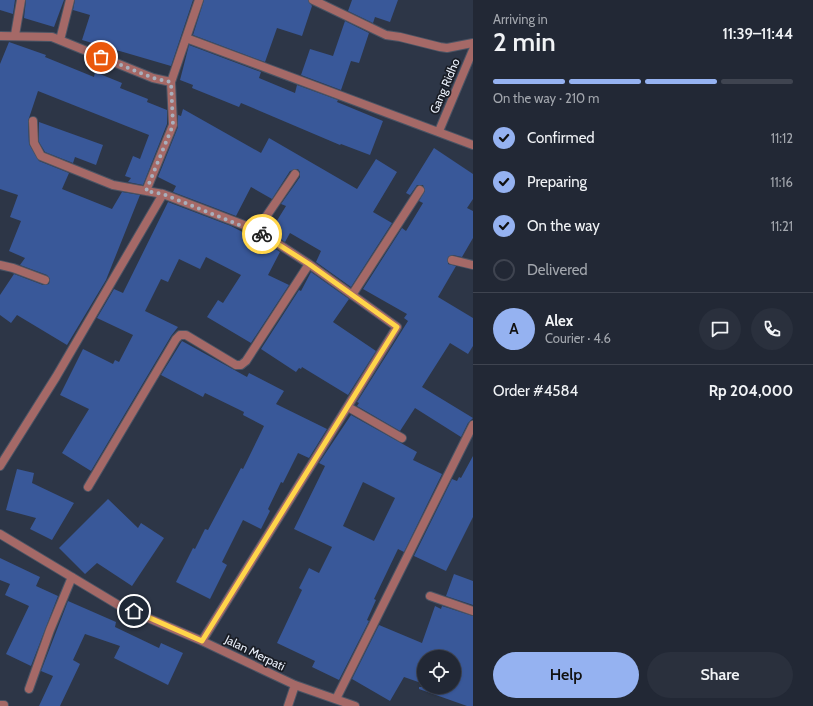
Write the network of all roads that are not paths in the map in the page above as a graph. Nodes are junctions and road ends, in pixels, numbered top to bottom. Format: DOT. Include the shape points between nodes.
graph roads {
  1 [pos="22,0"];
  2 [pos="70,0"];
  3 [pos="199,0"];
  4 [pos="313,0"];
  5 [pos="15,35"];
  6 [pos="0,36"];
  7 [pos="186,38"];
  8 [pos="60,40"];
  9 [pos="473,44"];
  10 [pos="473,50"];
  11 [pos="171,82"];
  12 [pos="33,121"];
  13 [pos="439,131"];
  14 [pos="473,145"];
  15 [pos="295,174"];
  16 [pos="420,190"];
  17 [pos="146,191"];
  18 [pos="163,194"];
  19 [pos="256,230"];
  20 [pos="452,260"];
  21 [pos="309,264"];
  22 [pos="0,265"];
  23 [pos="473,265"];
  24 [pos="45,280"];
  25 [pos="352,295"];
  26 [pos="348,407"];
  27 [pos="473,424"];
  28 [pos="402,438"];
  29 [pos="0,466"];
  30 [pos="88,487"];
  31 [pos="0,534"];
  32 [pos="72,577"];
  33 [pos="430,596"];
  34 [pos="473,611"];
  35 [pos="202,641"];
  36 [pos="295,685"];
  37 [pos="29,689"];
  38 [pos="336,699"];
  39 [pos="288,706"];
  40 [pos="355,706"];
  1 -- 5 [label="street"];
  2 -- 8 [label="street"];
  3 -- 7 [label="street"];
  4 -- 9 [label="street" via="386,35 447,48"];
  5 -- 6 [label="street"];
  5 -- 8 [label="street" via="52,37"];
  7 -- 11 [label="street"];
  7 -- 13 [label="street"];
  8 -- 11 [label="street" via="153,78"];
  10 -- 13 [label="street, Gang Ridho"];
  11 -- 17 [label="street" via="173,125"];
  12 -- 17 [label="street" via="34,143 41,156 113,185"];
  13 -- 14 [label="street"];
  15 -- 19 [label="street"];
  16 -- 25 [label="street"];
  17 -- 18 [label="street"];
  18 -- 19 [label="street"];
  18 -- 29 [label="street"];
  19 -- 21 [label="street"];
  20 -- 23 [label="street"];
  21 -- 25 [label="street"];
  21 -- 30 [label="street" via="241,365 236,365 186,335 180,335 176,339"];
  22 -- 24 [label="street"];
  25 -- 26 [label="street" via="397,327"];
  26 -- 28 [label="street"];
  26 -- 35 [label="street"];
  27 -- 38 [label="street"];
  31 -- 32 [label="street, Jalan Merpati"];
  32 -- 35 [label="street, Jalan Merpati" via="120,606"];
  32 -- 37 [label="street"];
  33 -- 34 [label="street"];
  35 -- 36 [label="street, Jalan Merpati"];
  36 -- 38 [label="street, Jalan Merpati"];
  36 -- 39 [label="street"];
  38 -- 40 [label="street, Jalan Merpati"];
}
